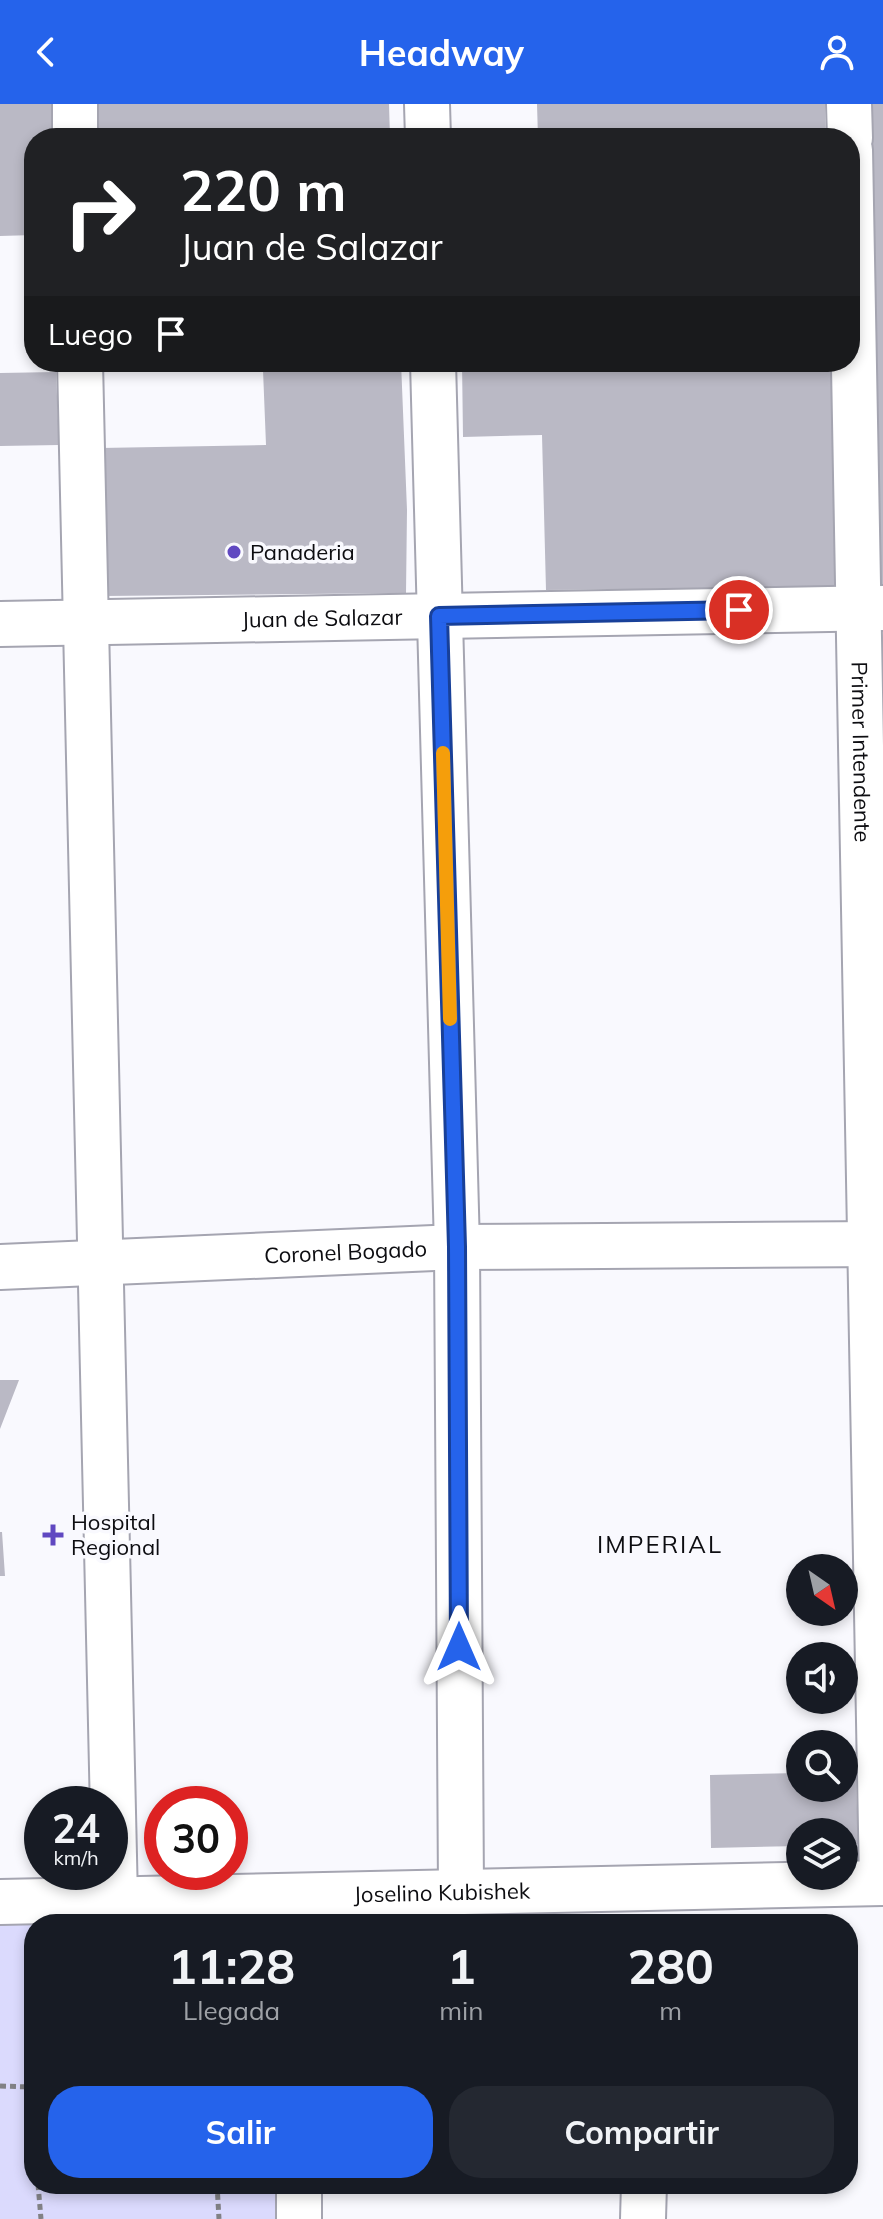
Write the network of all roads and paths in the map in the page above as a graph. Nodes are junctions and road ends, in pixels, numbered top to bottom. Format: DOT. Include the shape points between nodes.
graph roads {
  1 [pos="75,104"];
  2 [pos="427,104"];
  3 [pos="849,104"];
  4 [pos="75,128"];
  5 [pos="428,128"];
  6 [pos="850,128"];
  7 [pos="860,368"];
  8 [pos="80,372"];
  9 [pos="433,372"];
  10 [pos="871,608"];
  11 [pos="439,616"];
  12 [pos="85,623"];
  13 [pos="0,624"];
  14 [pos="877,1244"];
  15 [pos="457,1247"];
  16 [pos="100,1264"];
  17 [pos="0,1267"];
  18 [pos="883,1883"];
  19 [pos="461,1892"];
  20 [pos="115,1900"];
  21 [pos="0,1902"];
  22 [pos="652,1906"];
  23 [pos="298,1910"];
  24 [pos="0,2086"];
  25 [pos="24,2087"];
  26 [pos="39,2194"];
  27 [pos="218,2194"];
  28 [pos="299,2194"];
  29 [pos="644,2194"];
  30 [pos="41,2219"];
  31 [pos="219,2219"];
  32 [pos="299,2219"];
  33 [pos="643,2219"];
  1 -- 4 [label="street"];
  2 -- 5 [label="street"];
  3 -- 6 [label="street"];
  7 -- 10 [label="street, Primer Intendente"];
  8 -- 12 [label="street"];
  9 -- 11 [label="street"];
  10 -- 11 [label="street, Juan de Salazar"];
  10 -- 14 [label="street, Primer Intendente"];
  11 -- 12 [label="street, Juan de Salazar"];
  11 -- 15 [label="street"];
  12 -- 13 [label="street, Juan de Salazar"];
  12 -- 16 [label="street"];
  14 -- 15 [label="street, Coronel Bogado"];
  14 -- 18 [label="street, Primer Intendente"];
  15 -- 16 [label="street, Coronel Bogado"];
  15 -- 19 [label="street"];
  16 -- 17 [label="street, Coronel Bogado"];
  16 -- 20 [label="street"];
  18 -- 22 [label="street, Joselino Kubishek"];
  19 -- 22 [label="street, Joselino Kubishek"];
  19 -- 23 [label="street, Joselino Kubishek"];
  20 -- 21 [label="street, Joselino Kubishek"];
  20 -- 23 [label="street, Joselino Kubishek"];
  24 -- 25 [label="path"];
  26 -- 30 [label="path"];
  27 -- 31 [label="path"];
  28 -- 32 [label="street"];
  29 -- 33 [label="street"];
}
